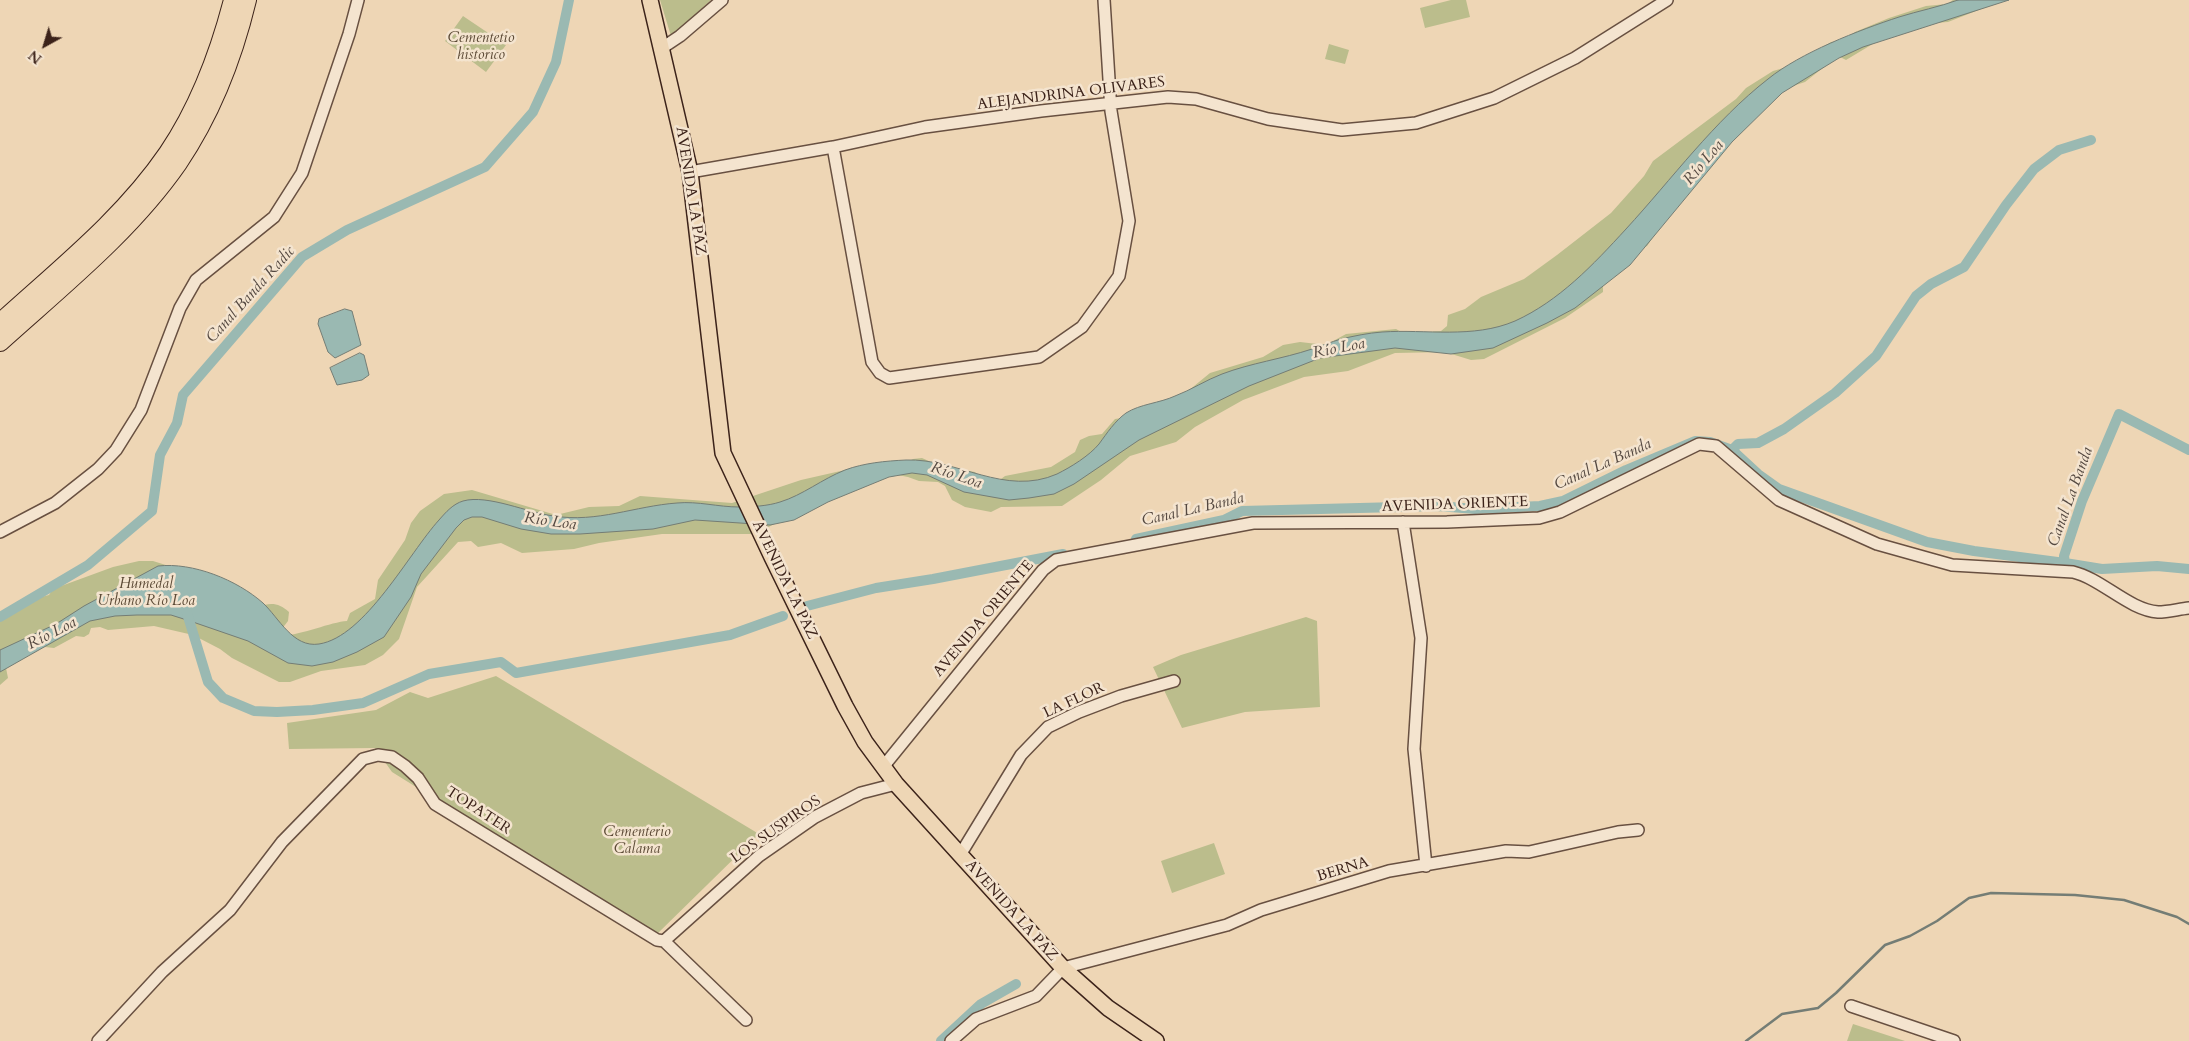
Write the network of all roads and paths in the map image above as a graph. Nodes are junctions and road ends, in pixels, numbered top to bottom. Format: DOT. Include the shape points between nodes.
graph roads {
  1 [pos="233,0"];
  2 [pos="247,0"];
  3 [pos="358,0"];
  4 [pos="650,0"];
  5 [pos="722,0"];
  6 [pos="1104,0"];
  7 [pos="1667,0"];
  8 [pos="662,48"];
  9 [pos="1110,102"];
  10 [pos="833,147"];
  11 [pos="690,172"];
  12 [pos="0,323"];
  13 [pos="0,342"];
  14 [pos="1403,522"];
  15 [pos="0,532"];
  16 [pos="2189,608"];
  17 [pos="1174,681"];
  18 [pos="883,767"];
  19 [pos="896,784"];
  20 [pos="1638,830"];
  21 [pos="960,855"];
  22 [pos="1426,866"];
  23 [pos="664,941"];
  24 [pos="1063,968"];
  25 [pos="1851,1006"];
  26 [pos="746,1020"];
  27 [pos="98,1041"];
  28 [pos="951,1041"];
  29 [pos="1156,1041"];
  30 [pos="1954,1041"];
  1 -- 12 [label="highway" via="204,87 166,155 114,217"];
  2 -- 13 [label="highway" via="221,85 178,163 119,232"];
  3 -- 15 [label="street" via="302,173 274,217 196,280 180,308 141,410 116,450 98,469 55,503"];
  4 -- 8 [label="main road, AVENIDA LA PAZ"];
  5 -- 8 [label="street"];
  6 -- 9 [label="street"];
  7 -- 9 [label="street, ALEJANDRINA OLIVARES" via="1575,58 1494,98 1416,123 1342,130 1268,119 1196,99 1168,96"];
  8 -- 11 [label="main road, AVENIDA LA PAZ"];
  9 -- 10 [label="street, ALEJANDRINA OLIVARES" via="925,127"];
  9 -- 10 [label="street" via="1129,221 1119,276 1082,328 1039,357 889,378 875,369"];
  10 -- 11 [label="street, ALEJANDRINA OLIVARES"];
  11 -- 18 [label="main road, AVENIDA LA PAZ" via="724,453 845,706"];
  14 -- 16 [label="street, AVENIDA ORIENTE" via="1546,516 1700,444 1716,446 1779,500 1877,544 1952,564 2073,572 2087,575 2128,600 2157,612"];
  14 -- 18 [label="street, AVENIDA ORIENTE" via="1253,523 1056,560 1043,570"];
  14 -- 22 [label="street" via="1421,638 1414,749"];
  17 -- 21 [label="street, LA FLOR" via="1121,696 1048,727 1021,755"];
  18 -- 19 [label="main road, AVENIDA LA PAZ"];
  19 -- 21 [label="main road, AVENIDA LA PAZ"];
  19 -- 23 [label="street, LOS SUSPIROS" via="861,792 815,817 759,856"];
  20 -- 22 [label="street, BERNA" via="1529,852 1506,851"];
  21 -- 24 [label="main road, AVENIDA LA PAZ"];
  22 -- 24 [label="street, BERNA" via="1389,871 1260,910 1227,925"];
  23 -- 26 [label="street, TOPATER"];
  23 -- 27 [label="street, TOPATER" via="657,940 435,804 406,766 378,755 363,759 346,774 282,842 230,910 162,972"];
  24 -- 28 [label="street" via="1036,996 976,1019"];
  24 -- 29 [label="main road, AVENIDA LA PAZ" via="1108,1008"];
  25 -- 30 [label="street"];
}
